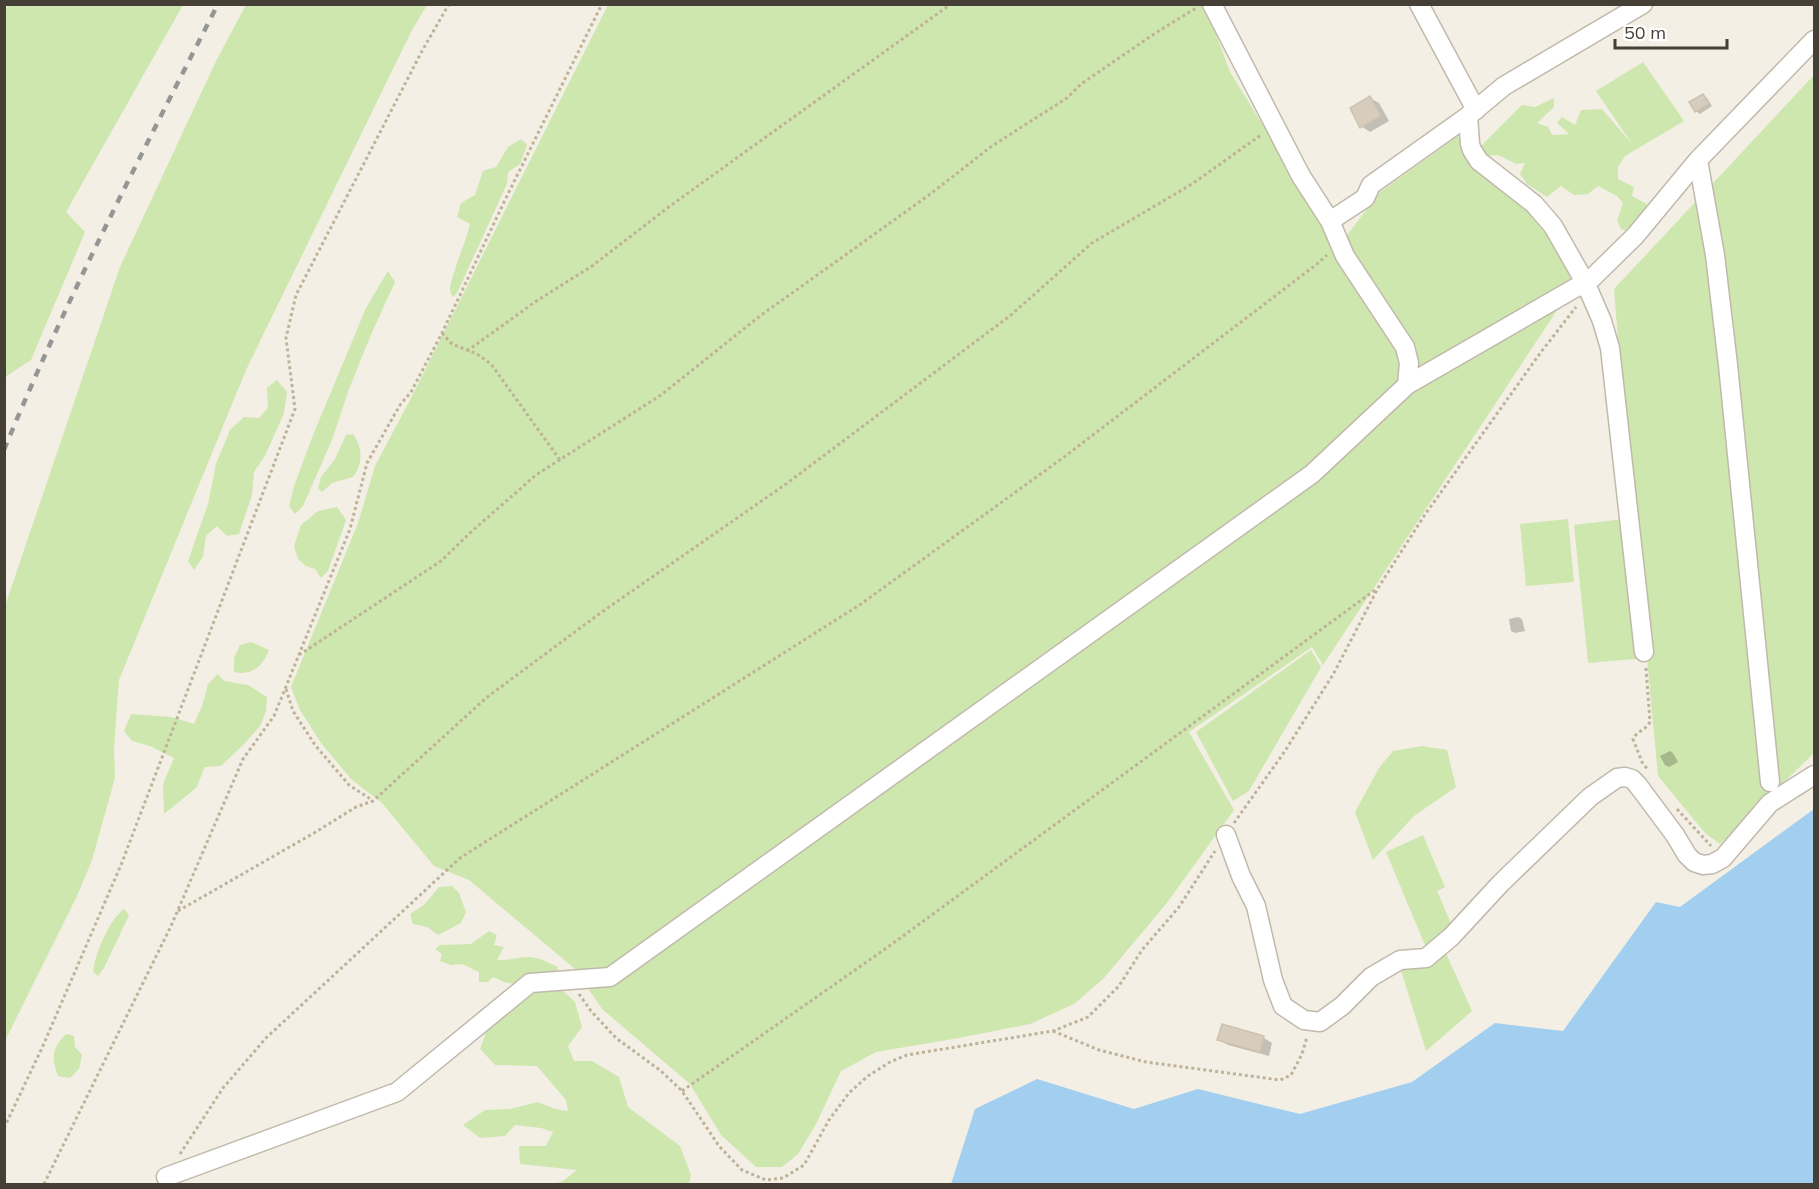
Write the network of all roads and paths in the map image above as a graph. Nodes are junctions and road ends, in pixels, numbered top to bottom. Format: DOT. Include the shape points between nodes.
graph roads {
  1 [pos="449,4"];
  2 [pos="602,4"];
  3 [pos="951,4"];
  4 [pos="1202,4"];
  5 [pos="1212,4"];
  6 [pos="1419,4"];
  7 [pos="1644,4"];
  8 [pos="1815,40"];
  9 [pos="1472,113"];
  10 [pos="1275,124"];
  11 [pos="1698,160"];
  12 [pos="1330,221"];
  13 [pos="1339,243"];
  14 [pos="1586,284"];
  15 [pos="442,333"];
  16 [pos="466,351"];
  17 [pos="1407,385"];
  18 [pos="560,460"];
  19 [pos="1378,588"];
  20 [pos="1644,652"];
  21 [pos="299,655"];
  22 [pos="285,687"];
  23 [pos="1648,771"];
  24 [pos="1815,775"];
  25 [pos="1770,782"];
  26 [pos="373,801"];
  27 [pos="1675,805"];
  28 [pos="1226,834"];
  29 [pos="1723,858"];
  30 [pos="178,911"];
  31 [pos="570,980"];
  32 [pos="1313,1021"];
  33 [pos="1053,1031"];
  34 [pos="682,1091"];
  35 [pos="4,1128"];
  36 [pos="166,1177"];
  37 [pos="44,1185"];
  1 -- 35 [label="path" via="296,295 286,338 295,409 121,865"];
  2 -- 15 [label="path"];
  3 -- 16 [label="path" via="592,266"];
  4 -- 18 [label="path" via="992,146 760,315 661,395"];
  5 -- 10 [label="lane"];
  6 -- 9 [label="lane"];
  7 -- 9 [label="lane" via="1504,87"];
  8 -- 11 [label="lane"];
  9 -- 12 [label="lane" via="1371,185 1365,198"];
  9 -- 14 [label="lane" via="1470,144 1479,161 1534,204 1553,226"];
  10 -- 12 [label="lane" via="1301,176"];
  10 -- 26 [label="path" via="1192,184 1092,243 1011,315 786,484 486,698"];
  11 -- 14 [label="lane" via="1635,236"];
  11 -- 25 [label="lane" via="1715,255"];
  12 -- 13 [label="lane"];
  13 -- 17 [label="lane" via="1405,347 1409,363"];
  13 -- 36 [label="path" via="1317,264 1073,450 861,604 460,858 266,1038 223,1088"];
  14 -- 17 [label="lane"];
  14 -- 19 [label="path" via="1580,303 1424,516"];
  14 -- 20 [label="lane" via="1611,348"];
  15 -- 16 [label="path"];
  15 -- 21 [label="path" via="367,463 350,529"];
  16 -- 18 [label="path" via="491,364"];
  17 -- 31 [label="lane" via="1312,474 610,977"];
  18 -- 21 [label="path" via="536,476 441,561"];
  19 -- 28 [label="path" via="1334,673 1292,741"];
  19 -- 34 [label="path" via="906,934"];
  20 -- 23 [label="path" via="1650,722 1633,739"];
  21 -- 22 [label="path"];
  22 -- 26 [label="path" via="293,711 315,745 349,785"];
  22 -- 30 [label="path" via="274,716 243,759"];
  24 -- 29 [label="lane" via="1770,803"];
  26 -- 30 [label="path" via="356,807"];
  27 -- 29 [label="path"];
  28 -- 32 [label="lane" via="1240,876 1256,906 1283,1006 1304,1020"];
  28 -- 33 [label="path" via="1179,907 1142,950 1119,986 1088,1017"];
  29 -- 32 [label="lane" via="1712,864 1694,862 1637,784 1632,779 1617,778 1590,796 1426,958 1400,960 1380,971 1342,1006 1320,1022"];
  30 -- 37 [label="path"];
  31 -- 34 [label="path" via="616,1038"];
  31 -- 36 [label="lane" via="530,983 398,1092"];
  32 -- 33 [label="path" via="1291,1075 1280,1080 1146,1062 1099,1050"];
  33 -- 34 [label="path" via="907,1055 890,1062 849,1093 804,1165 783,1178 766,1180 742,1170 719,1146"];
}
